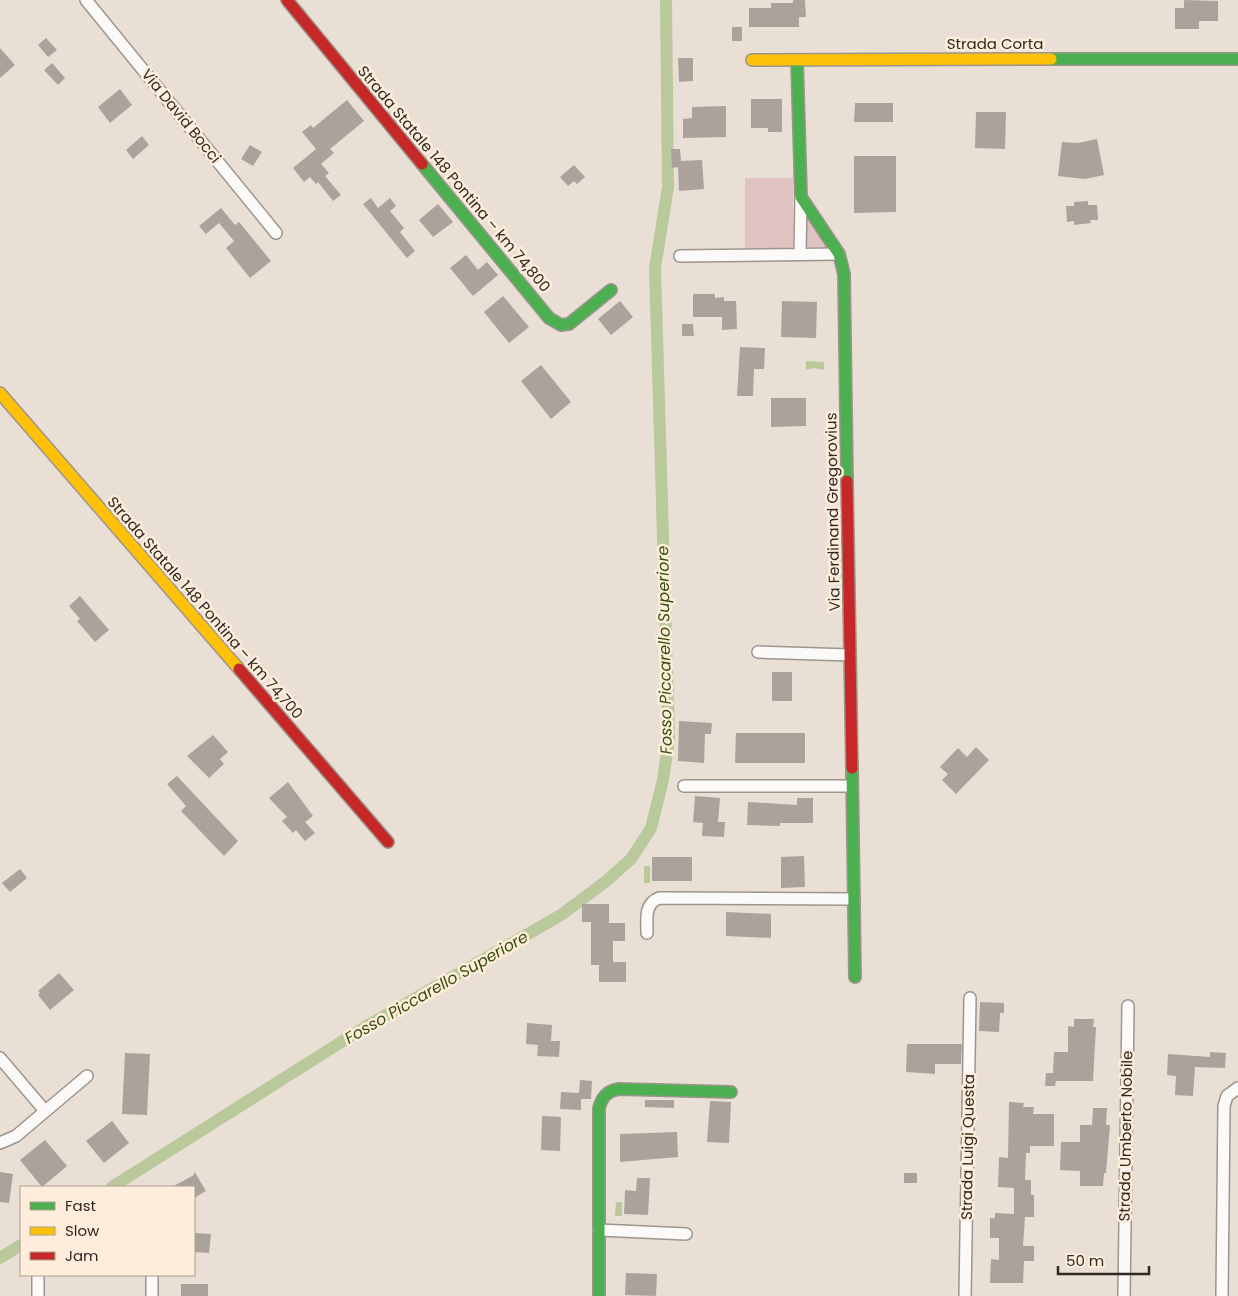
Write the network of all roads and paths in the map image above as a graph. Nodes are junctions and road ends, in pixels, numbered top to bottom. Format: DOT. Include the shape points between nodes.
graph roads {
  1 [pos="86,0"];
  2 [pos="287,0"];
  3 [pos="1238,59"];
  4 [pos="752,60"];
  5 [pos="797,60"];
  6 [pos="801,197"];
  7 [pos="276,233"];
  8 [pos="800,254"];
  9 [pos="839,254"];
  10 [pos="680,256"];
  11 [pos="611,290"];
  12 [pos="0,393"];
  13 [pos="758,652"];
  14 [pos="850,654"];
  15 [pos="684,786"];
  16 [pos="852,786"];
  17 [pos="388,842"];
  18 [pos="854,899"];
  19 [pos="647,932"];
  20 [pos="855,977"];
  21 [pos="970,998"];
  22 [pos="1128,1006"];
  23 [pos="0,1058"];
  24 [pos="87,1076"];
  25 [pos="1238,1088"];
  26 [pos="731,1092"];
  27 [pos="45,1111"];
  28 [pos="0,1143"];
  29 [pos="599,1230"];
  30 [pos="686,1234"];
  31 [pos="38,1276"];
  32 [pos="152,1276"];
  33 [pos="38,1296"];
  34 [pos="152,1296"];
  35 [pos="599,1296"];
  36 [pos="965,1296"];
  37 [pos="1124,1296"];
  38 [pos="1222,1296"];
  1 -- 7 [label="street, Via David Bocci"];
  2 -- 11 [label="street, Strada Statale 148 Pontina – km 74,800" via="549,318 561,325 569,324"];
  3 -- 5 [label="street, Strada Corta"];
  4 -- 5 [label="street, Strada Corta"];
  5 -- 6 [label="street"];
  6 -- 8 [label="street"];
  6 -- 9 [label="street, Via Ferdinand Gregorovius"];
  8 -- 9 [label="street"];
  8 -- 10 [label="street"];
  9 -- 14 [label="street, Via Ferdinand Gregorovius" via="844,274"];
  12 -- 17 [label="street, Strada Statale 148 Pontina – km 74,700"];
  13 -- 14 [label="street"];
  14 -- 16 [label="street, Via Ferdinand Gregorovius"];
  15 -- 16 [label="street"];
  16 -- 18 [label="street, Via Ferdinand Gregorovius"];
  18 -- 19 [label="street" via="660,898 652,902 648,910"];
  18 -- 20 [label="street, Via Ferdinand Gregorovius"];
  21 -- 36 [label="street, Strada Luigi Questa"];
  22 -- 37 [label="street, Strada Umberto Nobile"];
  23 -- 27 [label="street"];
  24 -- 27 [label="street"];
  25 -- 38 [label="street" via="1227,1096 1224,1106"];
  26 -- 29 [label="street" via="619,1089 606,1093 599,1108"];
  27 -- 28 [label="street" via="16,1136"];
  29 -- 30 [label="street"];
  29 -- 35 [label="street"];
  31 -- 33 [label="street"];
  32 -- 34 [label="street"];
}
